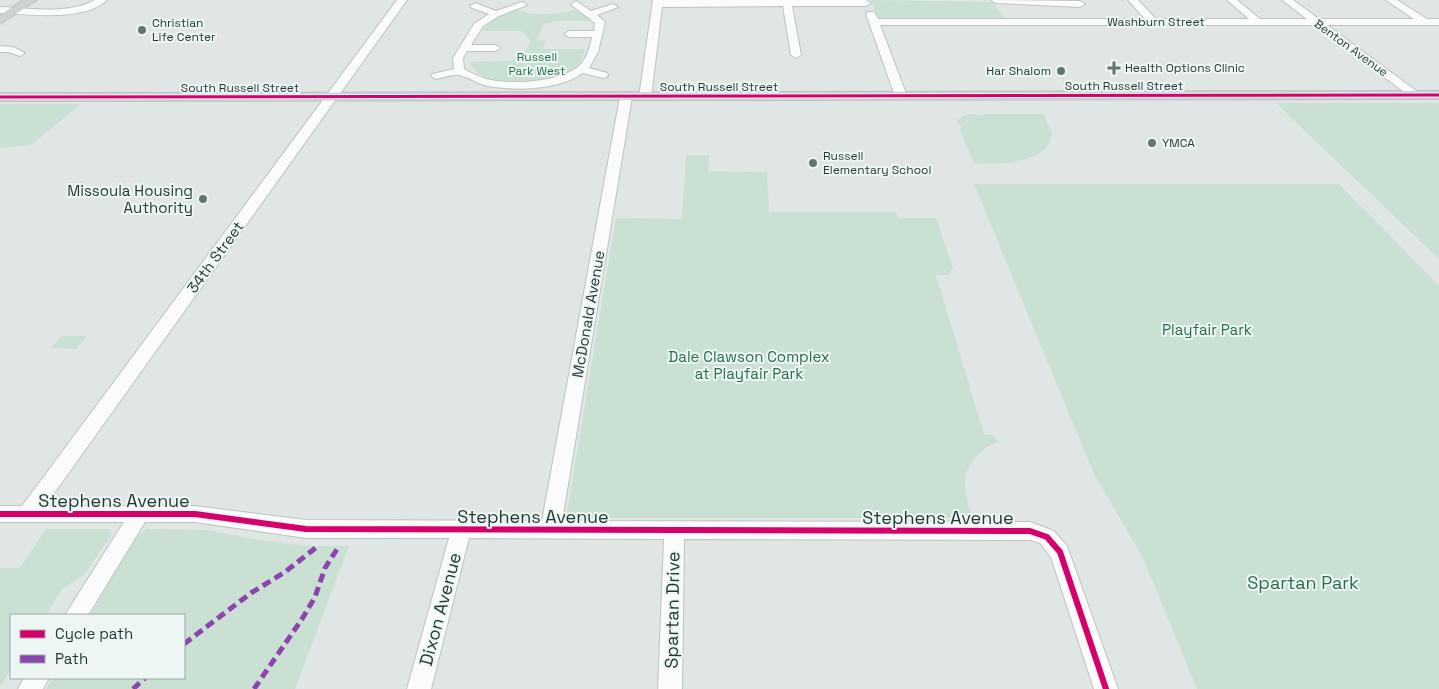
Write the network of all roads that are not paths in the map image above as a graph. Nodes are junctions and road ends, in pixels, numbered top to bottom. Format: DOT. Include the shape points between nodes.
graph roads {
  1 [pos="31,0"];
  2 [pos="102,0"];
  3 [pos="402,0"];
  4 [pos="996,0"];
  5 [pos="1133,0"];
  6 [pos="1232,0"];
  7 [pos="1287,0"];
  8 [pos="1391,0"];
  9 [pos="658,2"];
  10 [pos="790,2"];
  11 [pos="866,2"];
  12 [pos="1078,2"];
  13 [pos="522,4"];
  14 [pos="576,4"];
  15 [pos="475,6"];
  16 [pos="613,7"];
  17 [pos="0,10"];
  18 [pos="15,10"];
  19 [pos="496,14"];
  20 [pos="591,14"];
  21 [pos="0,20"];
  22 [pos="874,22"];
  23 [pos="1095,22"];
  24 [pos="1153,22"];
  25 [pos="1258,22"];
  26 [pos="1316,22"];
  27 [pos="1425,22"];
  28 [pos="1439,22"];
  29 [pos="1439,31"];
  30 [pos="569,34"];
  31 [pos="598,34"];
  32 [pos="465,48"];
  33 [pos="496,48"];
  34 [pos="0,50"];
  35 [pos="20,53"];
  36 [pos="796,55"];
  37 [pos="582,70"];
  38 [pos="460,71"];
  39 [pos="603,75"];
  40 [pos="436,76"];
  41 [pos="511,91"];
  42 [pos="1439,95"];
  43 [pos="901,96"];
  44 [pos="1415,96"];
  45 [pos="626,97"];
  46 [pos="645,97"];
  47 [pos="0,98"];
  48 [pos="331,98"];
  49 [pos="28,513"];
  50 [pos="0,514"];
  51 [pos="140,514"];
  52 [pos="461,530"];
  53 [pos="674,530"];
  54 [pos="550,531"];
  55 [pos="77,614"];
  56 [pos="419,689"];
  57 [pos="670,689"];
  58 [pos="1106,689"];
  1 -- 18 [label="main road"];
  2 -- 18 [label="street" via="80,10"];
  3 -- 48 [label="street, 34th Street"];
  4 -- 12 [label="street"];
  5 -- 24 [label="street"];
  6 -- 25 [label="street"];
  7 -- 26 [label="street, Benton Avenue"];
  8 -- 27 [label="street"];
  9 -- 10 [label="street"];
  9 -- 46 [label="street"];
  10 -- 11 [label="street"];
  10 -- 36 [label="street"];
  11 -- 22 [label="street"];
  12 -- 23 [label="street"];
  13 -- 19 [label="street"];
  14 -- 20 [label="street"];
  15 -- 19 [label="street"];
  16 -- 20 [label="street"];
  17 -- 18 [label="street"];
  18 -- 21 [label="main road"];
  19 -- 32 [label="street" via="479,24"];
  20 -- 31 [label="street" via="600,22"];
  22 -- 23 [label="street, Washburn Street"];
  22 -- 43 [label="street"];
  23 -- 24 [label="street, Washburn Street"];
  24 -- 25 [label="street, Washburn Street"];
  25 -- 26 [label="street, Washburn Street"];
  26 -- 27 [label="street, Washburn Street"];
  26 -- 44 [label="street, Benton Avenue"];
  27 -- 28 [label="street, Washburn Street"];
  27 -- 29 [label="street"];
  30 -- 31 [label="street"];
  31 -- 37 [label="street" via="592,57"];
  32 -- 33 [label="street"];
  32 -- 38 [label="street" via="458,58"];
  34 -- 35 [label="street"];
  37 -- 39 [label="street"];
  37 -- 41 [label="street" via="547,83"];
  38 -- 40 [label="street"];
  38 -- 41 [label="street"];
  41 -- 45 [label="main road, South Russell Street"];
  41 -- 48 [label="main road, South Russell Street"];
  42 -- 44 [label="main road, South Russell Street"];
  43 -- 44 [label="main road, South Russell Street"];
  43 -- 46 [label="main road, South Russell Street"];
  45 -- 46 [label="main road, South Russell Street"];
  45 -- 54 [label="street, McDonald Avenue"];
  47 -- 48 [label="main road, South Russell Street"];
  48 -- 49 [label="street, 34th Street"];
  49 -- 50 [label="street, Stephens Avenue"];
  49 -- 51 [label="street, Stephens Avenue"];
  51 -- 52 [label="street, Stephens Avenue" via="195,514 306,529"];
  51 -- 55 [label="street"];
  52 -- 54 [label="street, Stephens Avenue"];
  52 -- 56 [label="street, Dixon Avenue"];
  53 -- 54 [label="street, Stephens Avenue"];
  53 -- 57 [label="street, Spartan Drive"];
  53 -- 58 [label="street, Stephens Avenue" via="1030,531 1046,537 1060,552"];
}
